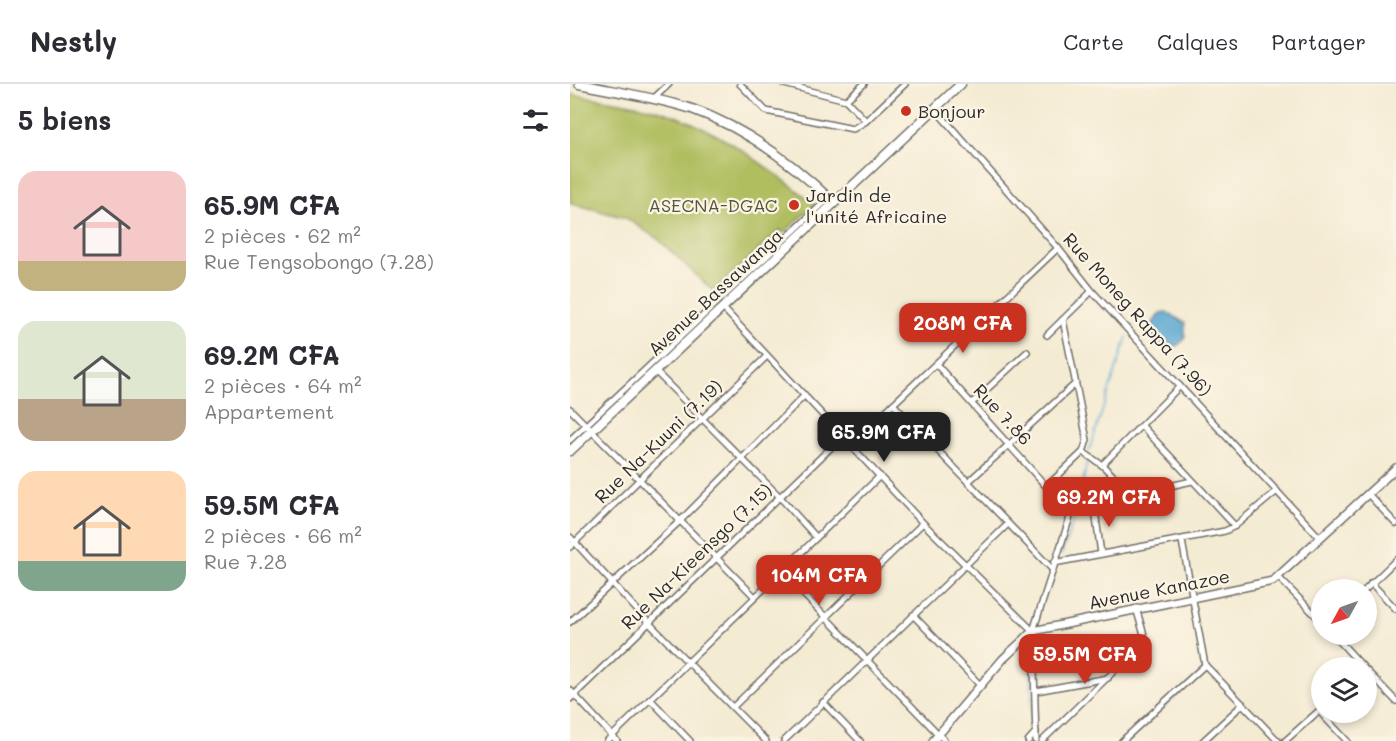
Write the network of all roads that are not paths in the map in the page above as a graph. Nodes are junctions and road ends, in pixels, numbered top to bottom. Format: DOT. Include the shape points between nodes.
graph roads {
  1 [pos="667,84"];
  2 [pos="740,84"];
  3 [pos="784,84"];
  4 [pos="864,84"];
  5 [pos="905,84"];
  6 [pos="589,85"];
  7 [pos="793,85"];
  8 [pos="955,86"];
  9 [pos="652,99"];
  10 [pos="846,100"];
  11 [pos="935,109"];
  12 [pos="866,121"];
  13 [pos="831,201"];
  14 [pos="1059,248"];
  15 [pos="1092,291"];
  16 [pos="723,308"];
  17 [pos="1063,320"];
  18 [pos="1047,335"];
  19 [pos="1027,352"];
  20 [pos="767,356"];
  21 [pos="936,364"];
  22 [pos="655,371"];
  23 [pos="1075,384"];
  24 [pos="1180,386"];
  25 [pos="805,395"];
  26 [pos="972,403"];
  27 [pos="893,404"];
  28 [pos="570,409"];
  29 [pos="702,418"];
  30 [pos="1142,426"];
  31 [pos="588,428"];
  32 [pos="843,436"];
  33 [pos="570,440"];
  34 [pos="851,444"];
  35 [pos="1010,444"];
  36 [pos="570,451"];
  37 [pos="1083,452"];
  38 [pos="742,458"];
  39 [pos="1102,465"];
  40 [pos="1396,468"];
  41 [pos="880,476"];
  42 [pos="640,480"];
  43 [pos="1192,481"];
  44 [pos="968,482"];
  45 [pos="1048,485"];
  46 [pos="1277,491"];
  47 [pos="1132,494"];
  48 [pos="1369,495"];
  49 [pos="779,496"];
  50 [pos="680,521"];
  51 [pos="922,523"];
  52 [pos="1008,524"];
  53 [pos="1396,525"];
  54 [pos="1235,526"];
  55 [pos="816,537"];
  56 [pos="1320,538"];
  57 [pos="1182,541"];
  58 [pos="572,542"];
  59 [pos="1101,554"];
  60 [pos="717,557"];
  61 [pos="1396,560"];
  62 [pos="965,565"];
  63 [pos="1053,566"];
  64 [pos="782,572"];
  65 [pos="1280,578"];
  66 [pos="1375,579"];
  67 [pos="613,582"];
  68 [pos="1377,589"];
  69 [pos="754,596"];
  70 [pos="1192,597"];
  71 [pos="1136,608"];
  72 [pos="1396,609"];
  73 [pos="1311,610"];
  74 [pos="913,615"];
  75 [pos="825,616"];
  76 [pos="570,622"];
  77 [pos="649,623"];
  78 [pos="1033,631"];
  79 [pos="1343,645"];
  80 [pos="1354,657"];
  81 [pos="867,660"];
  82 [pos="689,662"];
  83 [pos="1205,664"];
  84 [pos="1109,678"];
  85 [pos="1377,681"];
  86 [pos="980,685"];
  87 [pos="1036,691"];
  88 [pos="572,695"];
  89 [pos="650,699"];
  90 [pos="1396,701"];
  91 [pos="823,702"];
  92 [pos="1243,704"];
  93 [pos="733,707"];
  94 [pos="1311,717"];
  95 [pos="1332,723"];
  96 [pos="1036,732"];
  97 [pos="938,734"];
  98 [pos="612,736"];
  99 [pos="607,741"];
  100 [pos="617,741"];
  101 [pos="690,741"];
  102 [pos="766,741"];
  103 [pos="784,741"];
  104 [pos="860,741"];
  105 [pos="933,741"];
  106 [pos="945,741"];
  107 [pos="1028,741"];
  108 [pos="1036,741"];
  109 [pos="1042,741"];
  110 [pos="1122,741"];
  111 [pos="1203,741"];
  112 [pos="1278,741"];
  113 [pos="1285,741"];
  114 [pos="1347,741"];
  1 -- 9 [label="street"];
  2 -- 12 [label="street" via="773,114 853,129"];
  3 -- 7 [label="street"];
  4 -- 10 [label="street"];
  5 -- 12 [label="street"];
  6 -- 9 [label="main road"];
  7 -- 10 [label="street"];
  8 -- 11 [label="main road, Avenue Bassawanga"];
  9 -- 13 [label="main road" via="693,110 738,131 777,156"];
  10 -- 12 [label="street"];
  11 -- 13 [label="main road, Avenue Bassawanga"];
  11 -- 14 [label="street, Rue Moneg Rappa (7.96)"];
  13 -- 16 [label="main road, Avenue Bassawanga"];
  13 -- 31 [label="street"];
  14 -- 15 [label="street, Rue Moneg Rappa (7.96)"];
  14 -- 21 [label="street"];
  15 -- 17 [label="street"];
  15 -- 24 [label="street, Rue Moneg Rappa (7.96)"];
  16 -- 20 [label="street"];
  16 -- 22 [label="main road, Avenue Bassawanga"];
  17 -- 18 [label="street"];
  17 -- 23 [label="street"];
  19 -- 26 [label="street"];
  20 -- 25 [label="street"];
  20 -- 29 [label="street, Rue Na-Kuuni (7.19)"];
  21 -- 26 [label="street, Rue 7.86"];
  21 -- 27 [label="street"];
  22 -- 29 [label="street"];
  22 -- 31 [label="main road, Avenue Bassawanga"];
  23 -- 35 [label="street"];
  23 -- 37 [label="street" via="1087,440"];
  24 -- 30 [label="street"];
  24 -- 46 [label="street, Rue Moneg Rappa (7.96)"];
  25 -- 32 [label="street"];
  25 -- 38 [label="street"];
  26 -- 35 [label="street, Rue 7.86"];
  27 -- 34 [label="street"];
  27 -- 44 [label="street"];
  28 -- 31 [label="street"];
  29 -- 38 [label="street"];
  29 -- 42 [label="street, Rue Na-Kuuni (7.19)"];
  30 -- 39 [label="street"];
  30 -- 43 [label="street"];
  31 -- 33 [label="street"];
  31 -- 36 [label="main road, Avenue Bassawanga"];
  31 -- 42 [label="street"];
  32 -- 34 [label="street"];
  32 -- 49 [label="street, Rue Na-Kieensgo (7.15)"];
  34 -- 41 [label="street"];
  35 -- 44 [label="street"];
  35 -- 45 [label="street, Rue 7.86"];
  37 -- 39 [label="street"];
  37 -- 45 [label="street"];
  38 -- 49 [label="street"];
  38 -- 50 [label="street"];
  39 -- 47 [label="street"];
  40 -- 48 [label="street, Avenue Kanazoe"];
  41 -- 51 [label="street"];
  41 -- 55 [label="street"];
  42 -- 50 [label="street"];
  42 -- 58 [label="street, Rue Na-Kuuni (7.19)"];
  43 -- 47 [label="street"];
  43 -- 54 [label="street"];
  44 -- 52 [label="street"];
  45 -- 63 [label="street, Rue 7.86" via="1071,514"];
  46 -- 54 [label="street"];
  46 -- 56 [label="street, Rue Moneg Rappa (7.96)"];
  47 -- 59 [label="street" via="1093,504"];
  48 -- 53 [label="street"];
  48 -- 56 [label="street, Avenue Kanazoe"];
  49 -- 55 [label="street"];
  49 -- 60 [label="street, Rue Na-Kieensgo (7.15)"];
  50 -- 60 [label="street"];
  50 -- 67 [label="street"];
  51 -- 62 [label="street"];
  51 -- 75 [label="street"];
  52 -- 62 [label="street"];
  52 -- 63 [label="street"];
  54 -- 57 [label="street"];
  55 -- 64 [label="street"];
  56 -- 65 [label="street, Avenue Kanazoe"];
  57 -- 59 [label="street"];
  57 -- 70 [label="street"];
  58 -- 67 [label="street"];
  59 -- 63 [label="street"];
  60 -- 69 [label="street"];
  60 -- 77 [label="street, Rue Na-Kieensgo (7.15)"];
  61 -- 66 [label="street"];
  62 -- 74 [label="street"];
  62 -- 78 [label="street"];
  63 -- 78 [label="street"];
  64 -- 69 [label="street"];
  64 -- 75 [label="street"];
  65 -- 70 [label="street, Avenue Kanazoe"];
  65 -- 73 [label="street"];
  67 -- 76 [label="street"];
  67 -- 77 [label="street"];
  68 -- 72 [label="street"];
  69 -- 82 [label="street"];
  70 -- 71 [label="street, Avenue Kanazoe"];
  70 -- 83 [label="street"];
  71 -- 78 [label="street, Avenue Kanazoe"];
  71 -- 84 [label="street" via="1144,642"];
  74 -- 81 [label="street"];
  74 -- 86 [label="street"];
  75 -- 81 [label="street"];
  75 -- 93 [label="street"];
  77 -- 82 [label="street"];
  77 -- 88 [label="street, Rue Na-Kieensgo (7.15)"];
  78 -- 86 [label="street"];
  78 -- 87 [label="street"];
  79 -- 80 [label="street"];
  81 -- 91 [label="street"];
  81 -- 97 [label="street"];
  82 -- 89 [label="street"];
  82 -- 93 [label="street"];
  83 -- 92 [label="street"];
  83 -- 110 [label="street"];
  84 -- 87 [label="street"];
  84 -- 109 [label="street"];
  85 -- 90 [label="street"];
  86 -- 97 [label="street"];
  87 -- 96 [label="street"];
  88 -- 98 [label="street"];
  89 -- 98 [label="street"];
  89 -- 101 [label="street"];
  91 -- 103 [label="street"];
  91 -- 104 [label="street"];
  92 -- 111 [label="street"];
  92 -- 112 [label="street"];
  93 -- 102 [label="street"];
  94 -- 113 [label="street"];
  95 -- 114 [label="street"];
  96 -- 107 [label="street"];
  96 -- 108 [label="street"];
  97 -- 105 [label="street"];
  97 -- 106 [label="street"];
  98 -- 99 [label="street"];
  98 -- 100 [label="street"];
}
